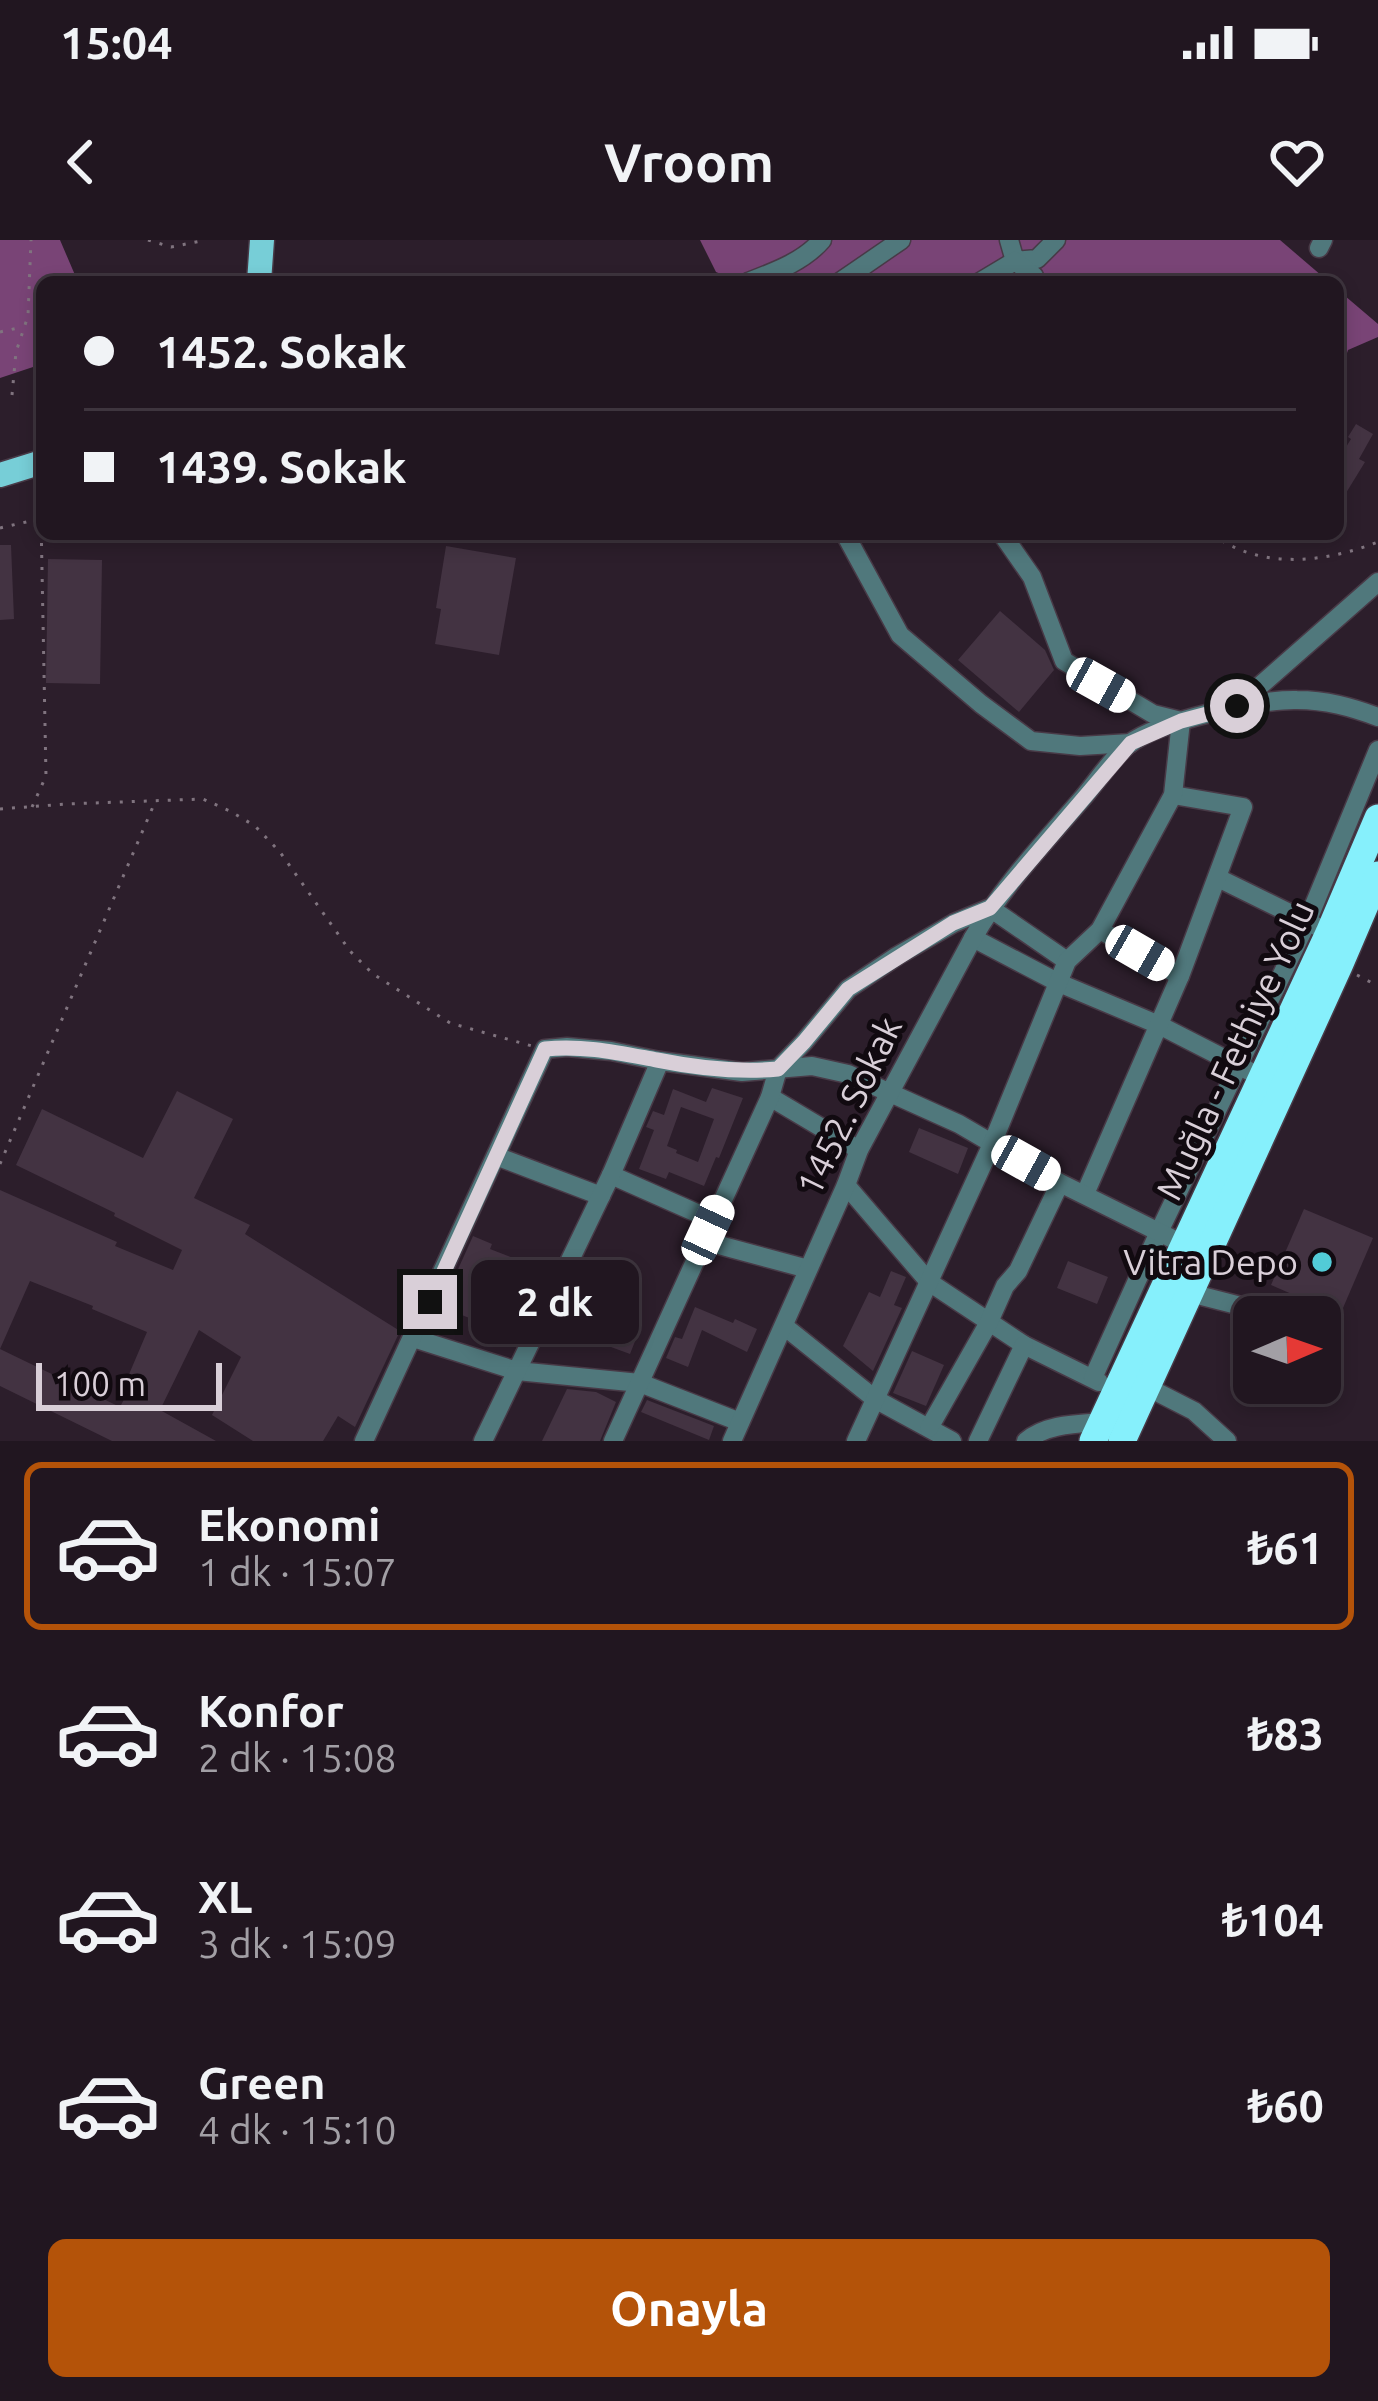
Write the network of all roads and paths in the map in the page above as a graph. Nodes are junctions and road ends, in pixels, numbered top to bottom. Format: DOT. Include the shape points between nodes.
graph roads {
  1 [pos="31,240"];
  2 [pos="148,240"];
  3 [pos="262,240"];
  4 [pos="822,240"];
  5 [pos="901,240"];
  6 [pos="1009,240"];
  7 [pos="1056,240"];
  8 [pos="206,241"];
  9 [pos="1015,261"];
  10 [pos="259,276"];
  11 [pos="763,276"];
  12 [pos="849,276"];
  13 [pos="990,276"];
  14 [pos="1034,276"];
  15 [pos="24,327"];
  16 [pos="0,332"];
  17 [pos="12,395"];
  18 [pos="36,464"];
  19 [pos="0,475"];
  20 [pos="36,519"];
  21 [pos="0,528"];
  22 [pos="42,540"];
  23 [pos="848,540"];
  24 [pos="1006,540"];
  25 [pos="1222,540"];
  26 [pos="1378,542"];
  27 [pos="1378,582"];
  28 [pos="1237,706"];
  29 [pos="1378,717"];
  30 [pos="1181,721"];
  31 [pos="1131,743"];
  32 [pos="1378,750"];
  33 [pos="1173,795"];
  34 [pos="156,800"];
  35 [pos="32,807"];
  36 [pos="0,809"];
  37 [pos="1378,818"];
  38 [pos="1378,874"];
  39 [pos="1218,878"];
  40 [pos="1372,906"];
  41 [pos="990,908"];
  42 [pos="1318,927"];
  43 [pos="1100,930"];
  44 [pos="973,938"];
  45 [pos="1067,962"];
  46 [pos="1340,966"];
  47 [pos="1180,976"];
  48 [pos="1059,983"];
  49 [pos="1378,986"];
  50 [pos="1160,1025"];
  51 [pos="545,1049"];
  52 [pos="660,1061"];
  53 [pos="778,1069"];
  54 [pos="1251,1071"];
  55 [pos="889,1091"];
  56 [pos="770,1097"];
  57 [pos="992,1144"];
  58 [pos="859,1150"];
  59 [pos="496,1156"];
  60 [pos="0,1164"];
  61 [pos="611,1175"];
  62 [pos="1060,1183"];
  63 [pos="846,1186"];
  64 [pos="1085,1195"];
  65 [pos="601,1196"];
  66 [pos="708,1230"];
  67 [pos="1159,1232"];
  68 [pos="1185,1245"];
  69 [pos="808,1269"];
  70 [pos="929,1282"];
  71 [pos="1190,1293"];
  72 [pos="1233,1304"];
  73 [pos="988,1324"];
  74 [pos="784,1326"];
  75 [pos="413,1338"];
  76 [pos="1024,1345"];
  77 [pos="518,1371"];
  78 [pos="640,1383"];
  79 [pos="1105,1384"];
  80 [pos="1148,1387"];
  81 [pos="875,1399"];
  82 [pos="929,1428"];
  83 [pos="736,1431"];
  84 [pos="1106,1435"];
  85 [pos="364,1441"];
  86 [pos="483,1441"];
  87 [pos="613,1441"];
  88 [pos="856,1441"];
  89 [pos="952,1441"];
  90 [pos="977,1441"];
  91 [pos="1026,1441"];
  92 [pos="1227,1441"];
  1 -- 15 [label="path"];
  2 -- 8 [label="path" via="171,247"];
  3 -- 10 [label="main road"];
  4 -- 11 [label="street"];
  5 -- 12 [label="street"];
  6 -- 9 [label="street"];
  7 -- 9 [label="street" via="1037,259"];
  9 -- 13 [label="street"];
  9 -- 14 [label="street"];
  15 -- 16 [label="path"];
  15 -- 17 [label="path"];
  18 -- 19 [label="main road"];
  20 -- 21 [label="path"];
  22 -- 35 [label="path" via="46,776"];
  23 -- 31 [label="street" via="899,635 1030,741"];
  24 -- 30 [label="street" via="1032,577 1064,661 1153,714"];
  25 -- 26 [label="path" via="1250,556 1319,560"];
  27 -- 28 [label="street"];
  28 -- 29 [label="street, 1452. Sokak" via="1294,699"];
  28 -- 30 [label="street, 1452. Sokak"];
  30 -- 31 [label="street, 1452. Sokak"];
  30 -- 33 [label="street"];
  31 -- 41 [label="street, 1452. Sokak"];
  32 -- 42 [label="street"];
  33 -- 39 [label="street" via="1243,807"];
  33 -- 43 [label="street"];
  34 -- 35 [label="path"];
  34 -- 51 [label="path" via="203,799 255,826 374,974 450,1023"];
  34 -- 60 [label="path"];
  35 -- 36 [label="path"];
  37 -- 42 [label="highway, Muğla - Fethiye Yolu"];
  38 -- 40 [label="highway, Muğla - Fethiye Yolu"];
  39 -- 42 [label="street"];
  39 -- 47 [label="street"];
  40 -- 46 [label="highway, Muğla - Fethiye Yolu"];
  41 -- 44 [label="street, 1452. Sokak"];
  41 -- 45 [label="street"];
  41 -- 53 [label="street" via="848,989"];
  42 -- 54 [label="highway, Muğla - Fethiye Yolu"];
  43 -- 45 [label="street"];
  43 -- 47 [label="street"];
  44 -- 48 [label="street"];
  44 -- 55 [label="street, 1452. Sokak"];
  45 -- 48 [label="street"];
  46 -- 49 [label="path"];
  46 -- 71 [label="highway, Muğla - Fethiye Yolu"];
  47 -- 50 [label="street"];
  48 -- 50 [label="street"];
  48 -- 57 [label="street"];
  50 -- 54 [label="street"];
  50 -- 64 [label="street"];
  51 -- 52 [label="street"];
  51 -- 59 [label="street"];
  52 -- 53 [label="street"];
  52 -- 61 [label="street"];
  53 -- 55 [label="street" via="830,1069"];
  53 -- 56 [label="street"];
  54 -- 67 [label="street"];
  54 -- 68 [label="highway, Muğla - Fethiye Yolu"];
  55 -- 57 [label="street"];
  55 -- 58 [label="street, 1452. Sokak"];
  56 -- 58 [label="street"];
  56 -- 66 [label="street"];
  57 -- 62 [label="street"];
  57 -- 70 [label="street"];
  58 -- 63 [label="street, 1452. Sokak"];
  59 -- 65 [label="street"];
  59 -- 75 [label="street"];
  61 -- 65 [label="street"];
  61 -- 66 [label="street" via="699,1214"];
  62 -- 64 [label="street"];
  62 -- 73 [label="street"];
  63 -- 69 [label="street, 1452. Sokak"];
  63 -- 70 [label="street"];
  64 -- 67 [label="street"];
  65 -- 77 [label="street"];
  66 -- 69 [label="street" via="719,1245"];
  66 -- 78 [label="street"];
  67 -- 68 [label="street"];
  67 -- 79 [label="street"];
  68 -- 79 [label="highway, Muğla - Fethiye Yolu"];
  69 -- 74 [label="street, 1452. Sokak"];
  70 -- 73 [label="street"];
  70 -- 81 [label="street"];
  71 -- 72 [label="street"];
  71 -- 80 [label="highway, Muğla - Fethiye Yolu"];
  73 -- 76 [label="street"];
  73 -- 82 [label="street"];
  74 -- 81 [label="street"];
  74 -- 83 [label="street, 1452. Sokak"];
  75 -- 77 [label="street"];
  75 -- 85 [label="street"];
  76 -- 79 [label="street"];
  76 -- 90 [label="street"];
  77 -- 78 [label="street"];
  77 -- 86 [label="street"];
  78 -- 83 [label="street"];
  78 -- 87 [label="street"];
  79 -- 84 [label="highway, Muğla - Fethiye Yolu"];
  80 -- 84 [label="highway, Muğla - Fethiye Yolu"];
  80 -- 92 [label="street" via="1194,1411"];
  81 -- 82 [label="street"];
  81 -- 88 [label="street"];
  82 -- 89 [label="street"];
  84 -- 91 [label="street" via="1036,1432"];
}
